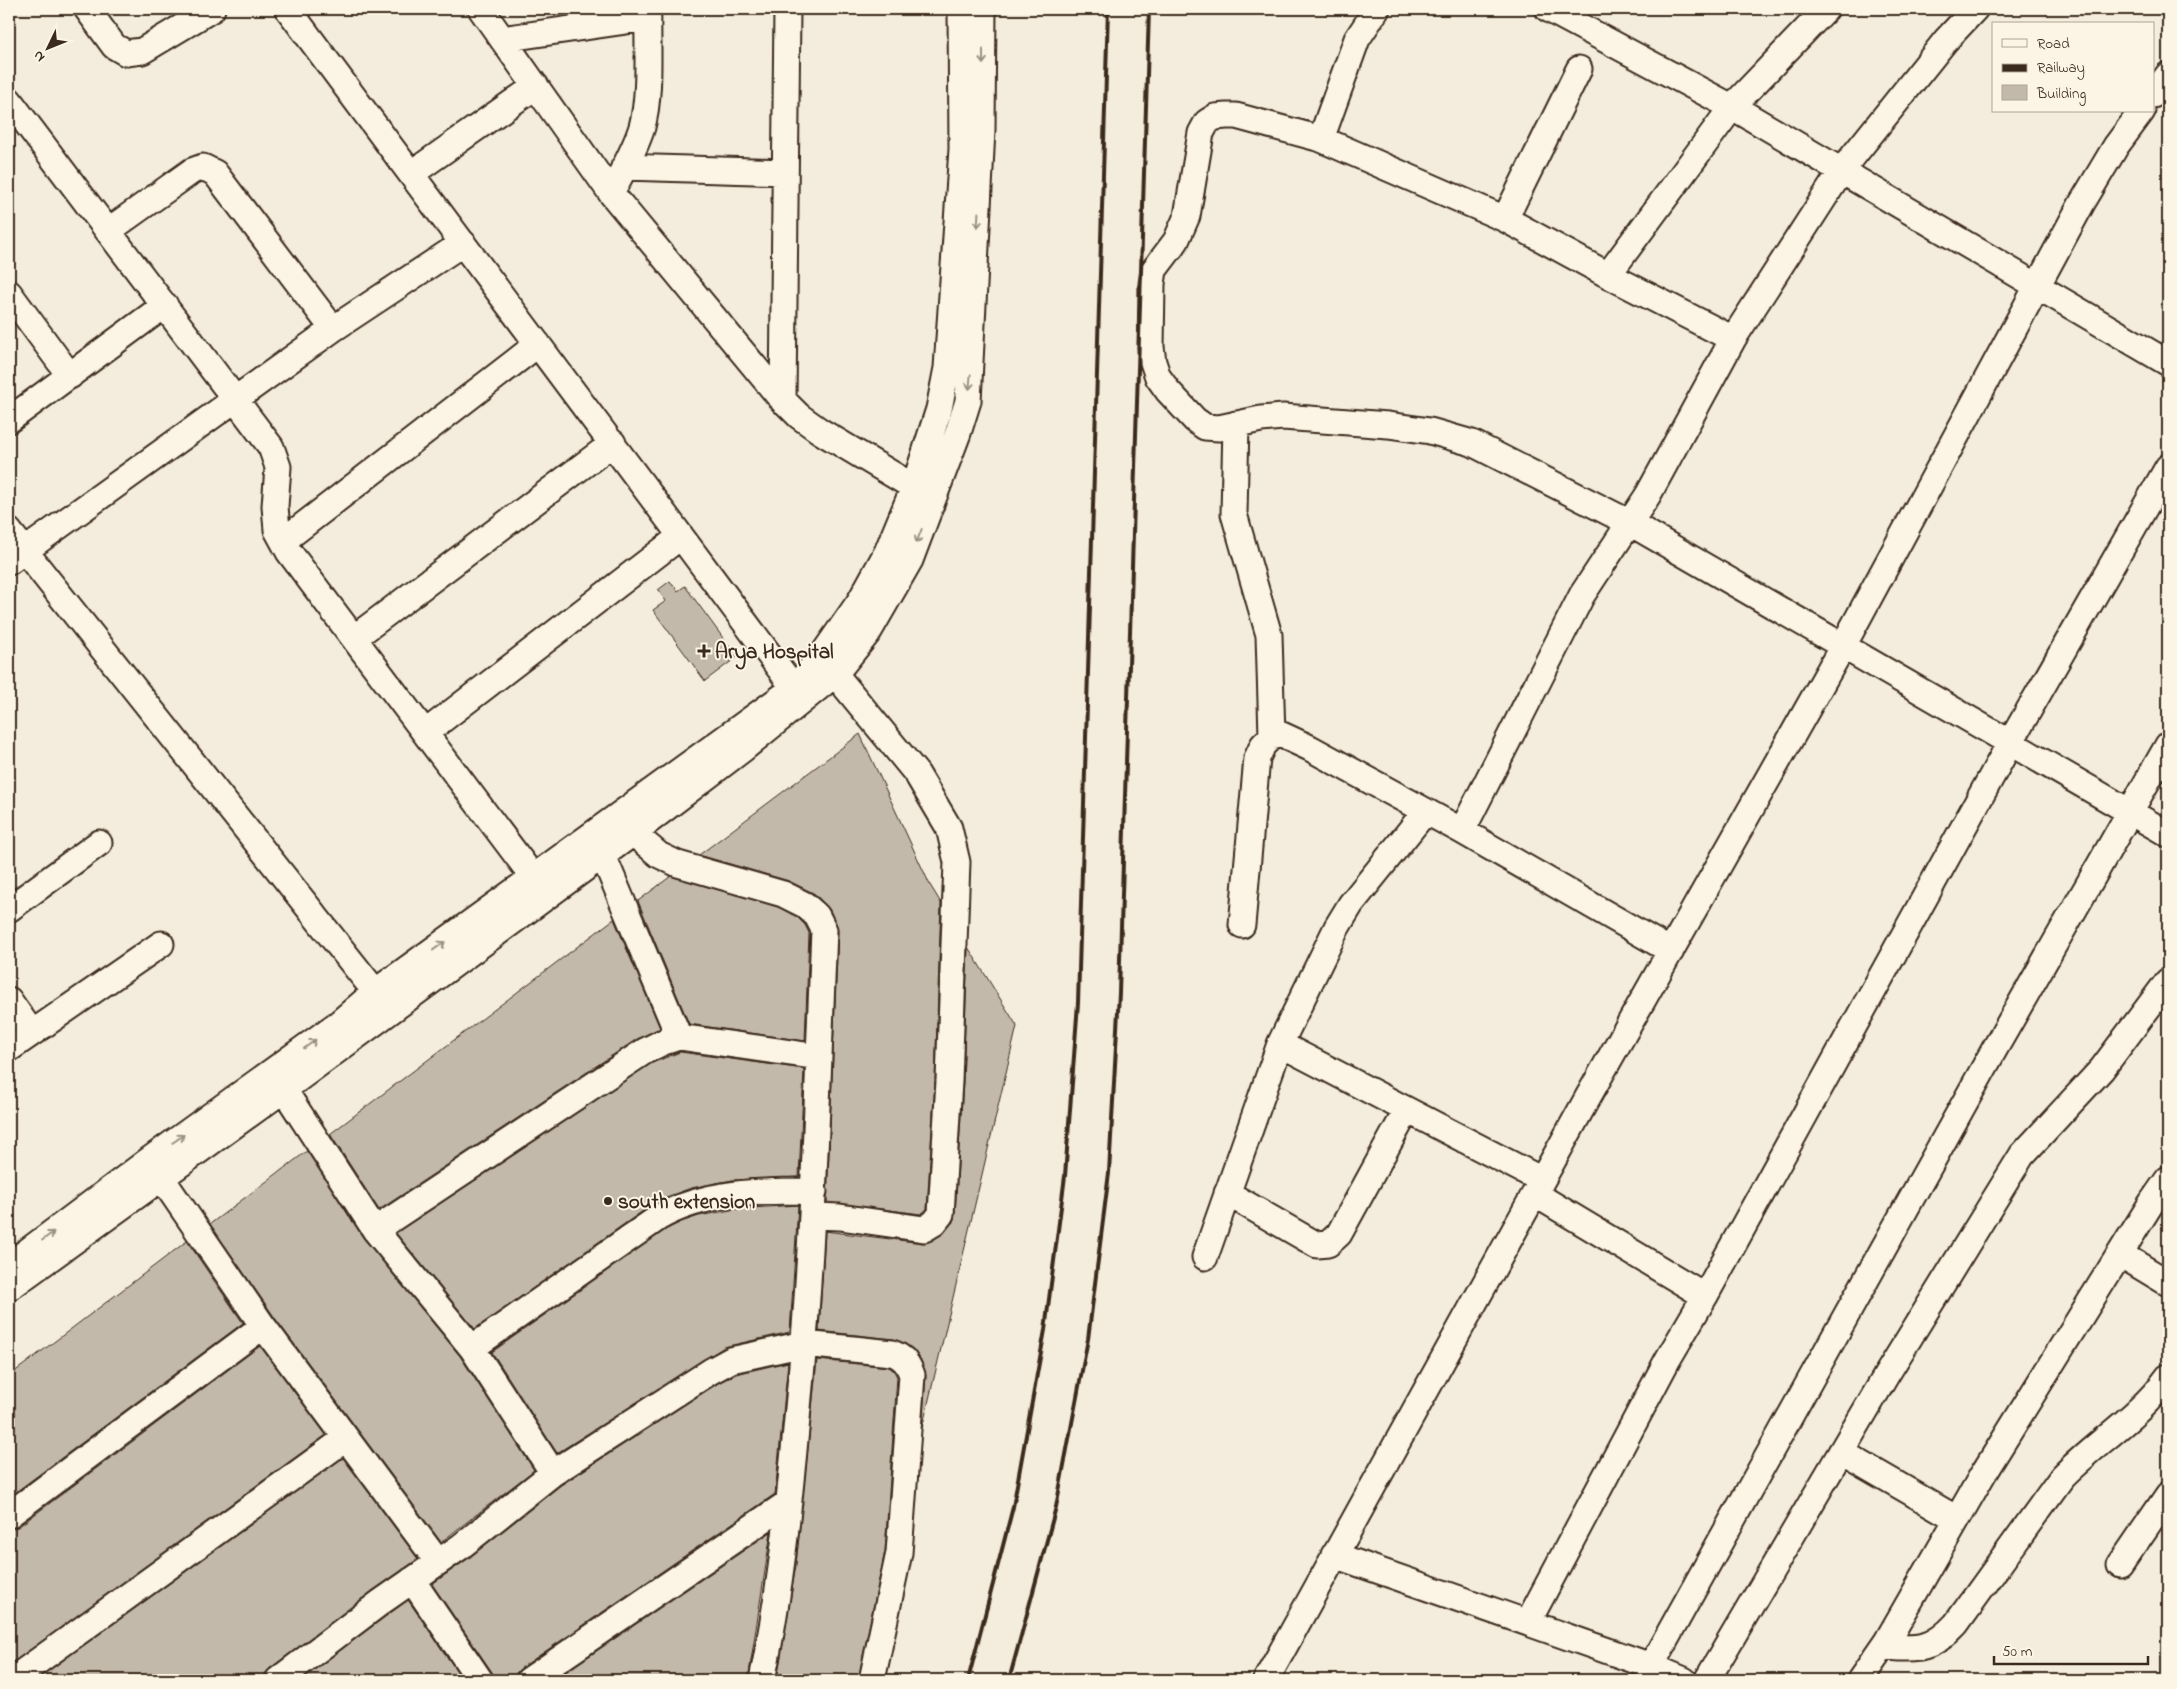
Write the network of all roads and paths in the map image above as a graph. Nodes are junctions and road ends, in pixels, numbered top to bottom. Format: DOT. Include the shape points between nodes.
graph roads {
  1 [pos="86,9"];
  2 [pos="212,9"];
  3 [pos="288,9"];
  4 [pos="481,9"];
  5 [pos="787,9"];
  6 [pos="961,9"];
  7 [pos="983,9"];
  8 [pos="1377,9"];
  9 [pos="1548,9"];
  10 [pos="1826,9"];
  11 [pos="1975,9"];
  12 [pos="647,13"];
  13 [pos="502,39"];
  14 [pos="1579,69"];
  15 [pos="2168,75"];
  16 [pos="536,86"];
  17 [pos="2154,94"];
  18 [pos="9,100"];
  19 [pos="1732,108"];
  20 [pos="2141,112"];
  21 [pos="1321,139"];
  22 [pos="624,167"];
  23 [pos="1842,170"];
  24 [pos="785,172"];
  25 [pos="412,174"];
  26 [pos="611,193"];
  27 [pos="1505,219"];
  28 [pos="108,230"];
  29 [pos="464,243"];
  30 [pos="1608,275"];
  31 [pos="2037,286"];
  32 [pos="9,293"];
  33 [pos="165,305"];
  34 [pos="333,329"];
  35 [pos="1733,339"];
  36 [pos="538,344"];
  37 [pos="2168,363"];
  38 [pos="70,376"];
  39 [pos="235,400"];
  40 [pos="784,401"];
  41 [pos="9,420"];
  42 [pos="1236,424"];
  43 [pos="613,443"];
  44 [pos="2168,467"];
  45 [pos="923,493"];
  46 [pos="1630,524"];
  47 [pos="681,536"];
  48 [pos="283,541"];
  49 [pos="13,548"];
  50 [pos="354,638"];
  51 [pos="1843,646"];
  52 [pos="828,666"];
  53 [pos="794,688"];
  54 [pos="425,733"];
  55 [pos="1272,736"];
  56 [pos="2010,743"];
  57 [pos="2168,745"];
  58 [pos="1425,812"];
  59 [pos="2129,812"];
  60 [pos="624,825"];
  61 [pos="1462,830"];
  62 [pos="2168,834"];
  63 [pos="99,843"];
  64 [pos="598,844"];
  65 [pos="533,877"];
  66 [pos="9,909"];
  67 [pos="1242,925"];
  68 [pos="161,944"];
  69 [pos="1671,951"];
  70 [pos="2168,980"];
  71 [pos="9,1000"];
  72 [pos="383,1002"];
  73 [pos="32,1033"];
  74 [pos="679,1037"];
  75 [pos="1280,1044"];
  76 [pos="9,1049"];
  77 [pos="819,1058"];
  78 [pos="278,1081"];
  79 [pos="1407,1110"];
  80 [pos="154,1168"];
  81 [pos="2168,1180"];
  82 [pos="1538,1187"];
  83 [pos="814,1191"];
  84 [pos="1227,1193"];
  85 [pos="813,1216"];
  86 [pos="375,1230"];
  87 [pos="2120,1254"];
  88 [pos="1205,1257"];
  89 [pos="13,1268"];
  90 [pos="2168,1283"];
  91 [pos="1705,1296"];
  92 [pos="263,1326"];
  93 [pos="804,1344"];
  94 [pos="472,1348"];
  95 [pos="2168,1377"];
  96 [pos="345,1438"];
  97 [pos="1841,1452"];
  98 [pos="553,1473"];
  99 [pos="2168,1495"];
  100 [pos="789,1502"];
  101 [pos="9,1515"];
  102 [pos="1957,1519"];
  103 [pos="1334,1555"];
  104 [pos="438,1562"];
  105 [pos="2120,1565"];
  106 [pos="412,1580"];
  107 [pos="1528,1622"];
  108 [pos="1882,1647"];
  109 [pos="1651,1666"];
  110 [pos="286,1678"];
  111 [pos="12,1680"];
  112 [pos="480,1680"];
  113 [pos="529,1680"];
  114 [pos="762,1680"];
  115 [pos="872,1680"];
  116 [pos="1266,1680"];
  117 [pos="1684,1680"];
  118 [pos="1707,1680"];
  119 [pos="1860,1680"];
  1 -- 2 [label="street" via="114,46 126,53 142,51"];
  3 -- 25 [label="street"];
  4 -- 13 [label="street"];
  5 -- 24 [label="street"];
  6 -- 45 [label="street" via="962,149 948,368"];
  7 -- 45 [label="street, one-way" via="982,130 968,401 958,433"];
  8 -- 21 [label="street" via="1357,39"];
  9 -- 19 [label="street"];
  10 -- 19 [label="street"];
  11 -- 23 [label="street" via="1946,40"];
  12 -- 13 [label="street"];
  12 -- 22 [label="street" via="644,113 638,137"];
  13 -- 16 [label="street"];
  14 -- 27 [label="street"];
  15 -- 17 [label="street"];
  16 -- 25 [label="street"];
  16 -- 26 [label="street"];
  18 -- 28 [label="street"];
  19 -- 23 [label="street"];
  19 -- 30 [label="street"];
  20 -- 31 [label="street" via="2116,146"];
  21 -- 27 [label="street"];
  21 -- 42 [label="street" via="1236,116 1207,122 1201,133 1187,216 1176,241 1154,270 1151,347 1158,377 1205,427"];
  22 -- 24 [label="street"];
  22 -- 26 [label="street"];
  23 -- 31 [label="street"];
  23 -- 35 [label="street"];
  24 -- 40 [label="street"];
  25 -- 29 [label="street"];
  26 -- 40 [label="street"];
  27 -- 30 [label="street"];
  28 -- 33 [label="street"];
  28 -- 34 [label="street" via="192,171 203,167 215,173"];
  29 -- 34 [label="street"];
  29 -- 36 [label="street"];
  30 -- 35 [label="street"];
  31 -- 37 [label="street"];
  31 -- 51 [label="street"];
  32 -- 38 [label="street"];
  33 -- 38 [label="street"];
  33 -- 39 [label="street"];
  34 -- 39 [label="street"];
  35 -- 46 [label="street"];
  36 -- 43 [label="street"];
  36 -- 48 [label="street"];
  38 -- 41 [label="street"];
  39 -- 48 [label="street" via="271,447 278,467 275,506 277,530"];
  39 -- 49 [label="street"];
  40 -- 45 [label="street" via="820,430"];
  42 -- 46 [label="street" via="1283,417 1430,431 1472,443"];
  42 -- 55 [label="street" via="1234,514 1269,635"];
  43 -- 47 [label="street"];
  43 -- 50 [label="street"];
  44 -- 56 [label="street"];
  45 -- 52 [label="street" via="910,560 868,633"];
  46 -- 51 [label="street"];
  46 -- 61 [label="street" via="1578,603"];
  47 -- 53 [label="street"];
  47 -- 54 [label="street"];
  48 -- 50 [label="street"];
  49 -- 72 [label="street"];
  50 -- 54 [label="street"];
  51 -- 56 [label="street"];
  51 -- 69 [label="street"];
  52 -- 53 [label="street"];
  52 -- 60 [label="street" via="743,749"];
  52 -- 85 [label="street" via="917,774 949,828 957,862 941,1214 924,1228"];
  53 -- 60 [label="street"];
  54 -- 65 [label="street"];
  55 -- 58 [label="street" via="1282,735 1310,748"];
  55 -- 67 [label="street" via="1257,758"];
  56 -- 59 [label="street"];
  56 -- 91 [label="street"];
  57 -- 59 [label="street"];
  58 -- 61 [label="street"];
  58 -- 75 [label="street" via="1337,926"];
  59 -- 62 [label="street"];
  59 -- 109 [label="street"];
  60 -- 64 [label="street"];
  60 -- 77 [label="street" via="659,855 678,864 783,894 805,904 817,916 824,930"];
  61 -- 69 [label="street"];
  63 -- 66 [label="street"];
  64 -- 65 [label="street"];
  64 -- 72 [label="street"];
  64 -- 74 [label="street"];
  72 -- 65 [label="street, one-way"];
  68 -- 73 [label="street"];
  69 -- 82 [label="street"];
  70 -- 97 [label="street" via="2102,1069 2022,1155"];
  71 -- 73 [label="street"];
  72 -- 78 [label="street" via="339,1023"];
  73 -- 76 [label="street"];
  74 -- 77 [label="street"];
  74 -- 86 [label="street" via="645,1051"];
  75 -- 79 [label="street"];
  75 -- 84 [label="street"];
  77 -- 83 [label="street"];
  78 -- 80 [label="street"];
  78 -- 86 [label="street"];
  79 -- 82 [label="street"];
  79 -- 84 [label="street" via="1339,1234 1328,1244 1317,1245"];
  80 -- 89 [label="street"];
  80 -- 92 [label="street"];
  81 -- 87 [label="street"];
  82 -- 91 [label="street"];
  82 -- 103 [label="street"];
  83 -- 85 [label="street"];
  83 -- 94 [label="street" via="733,1194 674,1208"];
  84 -- 88 [label="street"];
  85 -- 93 [label="street"];
  86 -- 94 [label="street"];
  87 -- 90 [label="street"];
  87 -- 102 [label="street"];
  91 -- 107 [label="street"];
  92 -- 96 [label="street"];
  92 -- 101 [label="street"];
  93 -- 98 [label="street" via="732,1360"];
  93 -- 100 [label="street"];
  93 -- 115 [label="street" via="900,1355 912,1375 899,1553"];
  94 -- 98 [label="street"];
  95 -- 108 [label="street" via="2146,1404 2062,1477 1944,1636 1930,1646 1915,1649"];
  96 -- 104 [label="street"];
  96 -- 111 [label="street"];
  97 -- 102 [label="street"];
  97 -- 118 [label="street"];
  98 -- 104 [label="street"];
  99 -- 105 [label="street"];
  100 -- 113 [label="street"];
  100 -- 114 [label="street" via="775,1616"];
  102 -- 108 [label="street"];
  103 -- 107 [label="street"];
  103 -- 116 [label="street"];
  104 -- 106 [label="street"];
  106 -- 110 [label="street"];
  106 -- 112 [label="street"];
  107 -- 109 [label="street"];
  108 -- 119 [label="street"];
  109 -- 117 [label="street"];
}
